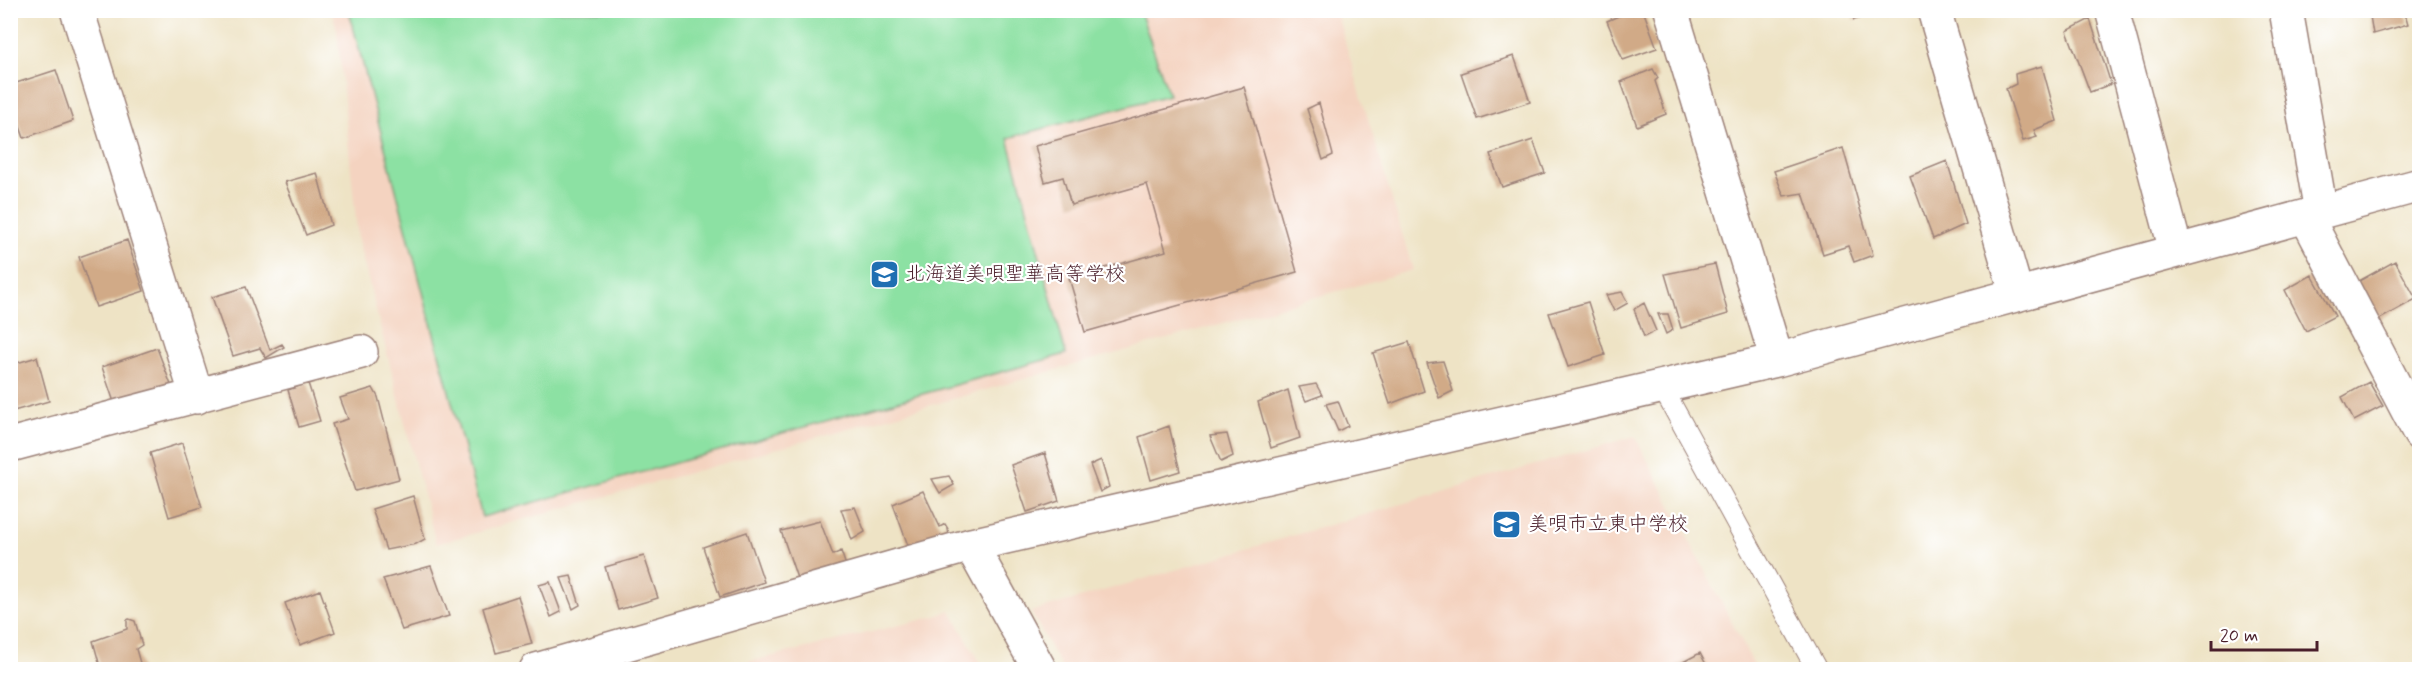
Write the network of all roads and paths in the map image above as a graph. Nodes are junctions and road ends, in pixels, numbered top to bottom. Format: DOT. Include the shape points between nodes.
graph roads {
  1 [pos="77,10"];
  2 [pos="1671,10"];
  3 [pos="1934,10"];
  4 [pos="2112,10"];
  5 [pos="2286,10"];
  6 [pos="2420,184"];
  7 [pos="2313,214"];
  8 [pos="2176,251"];
  9 [pos="2017,295"];
  10 [pos="361,352"];
  11 [pos="1777,360"];
  12 [pos="1662,387"];
  13 [pos="197,397"];
  14 [pos="2420,434"];
  15 [pos="10,445"];
  16 [pos="971,545"];
  17 [pos="536,669"];
  18 [pos="1040,669"];
  19 [pos="1817,669"];
  1 -- 13 [label="street"];
  2 -- 11 [label="street"];
  3 -- 9 [label="street"];
  4 -- 8 [label="street"];
  5 -- 7 [label="street"];
  6 -- 7 [label="street"];
  7 -- 8 [label="street"];
  7 -- 14 [label="street"];
  8 -- 9 [label="street"];
  9 -- 11 [label="street"];
  10 -- 13 [label="street"];
  11 -- 12 [label="street"];
  12 -- 16 [label="street"];
  12 -- 19 [label="lane"];
  13 -- 15 [label="street"];
  16 -- 17 [label="street"];
  16 -- 18 [label="street"];
}
